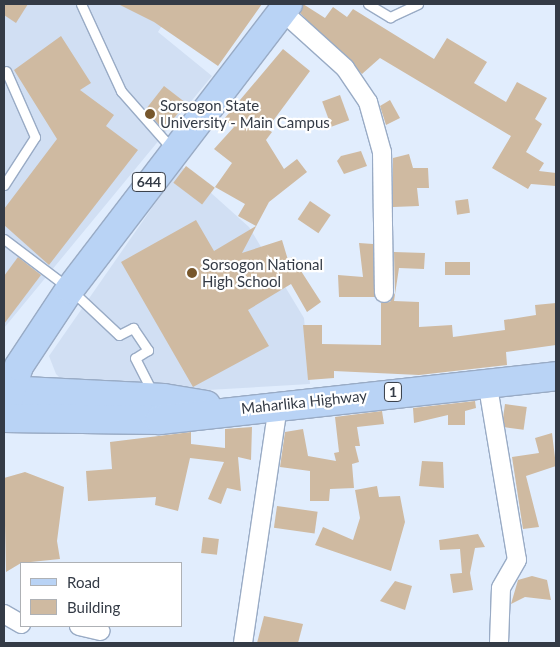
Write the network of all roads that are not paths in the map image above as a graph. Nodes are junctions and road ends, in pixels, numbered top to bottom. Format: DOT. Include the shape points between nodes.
graph roads {
  1 [pos="81,4"];
  2 [pos="368,4"];
  3 [pos="418,4"];
  4 [pos="285,7"];
  5 [pos="6,70"];
  6 [pos="173,150"];
  7 [pos="4,185"];
  8 [pos="4,239"];
  9 [pos="70,289"];
  10 [pos="384,293"];
  11 [pos="556,376"];
  12 [pos="487,381"];
  13 [pos="9,387"];
  14 [pos="156,398"];
  15 [pos="278,406"];
  16 [pos="230,409"];
  17 [pos="4,418"];
  18 [pos="4,614"];
  19 [pos="20,623"];
  20 [pos="83,627"];
  21 [pos="100,631"];
  22 [pos="243,643"];
  23 [pos="499,643"];
  1 -- 6 [label="lane" via="122,91"];
  2 -- 3 [label="lane" via="390,18"];
  4 -- 6 [label="main road, 644"];
  4 -- 10 [label="street" via="345,68 368,102 382,152"];
  5 -- 7 [label="lane" via="35,137"];
  6 -- 9 [label="main road, 644"];
  8 -- 9 [label="lane"];
  9 -- 13 [label="main road, 644"];
  9 -- 14 [label="lane" via="119,335 133,328 148,350 135,358"];
  11 -- 12 [label="main road, Maharlika Highway / 1"];
  12 -- 15 [label="main road, Maharlika Highway / 1"];
  12 -- 23 [label="street" via="517,560 502,588"];
  13 -- 14 [label="main road, Maharlika Highway / 1"];
  14 -- 16 [label="main road, Maharlika Highway / 1"];
  15 -- 16 [label="main road, Maharlika Highway / 1"];
  15 -- 22 [label="street"];
  16 -- 17 [label="main road, Maharlika Highway / 1" via="160,420"];
  18 -- 19 [label="street"];
  20 -- 21 [label="street"];
}
